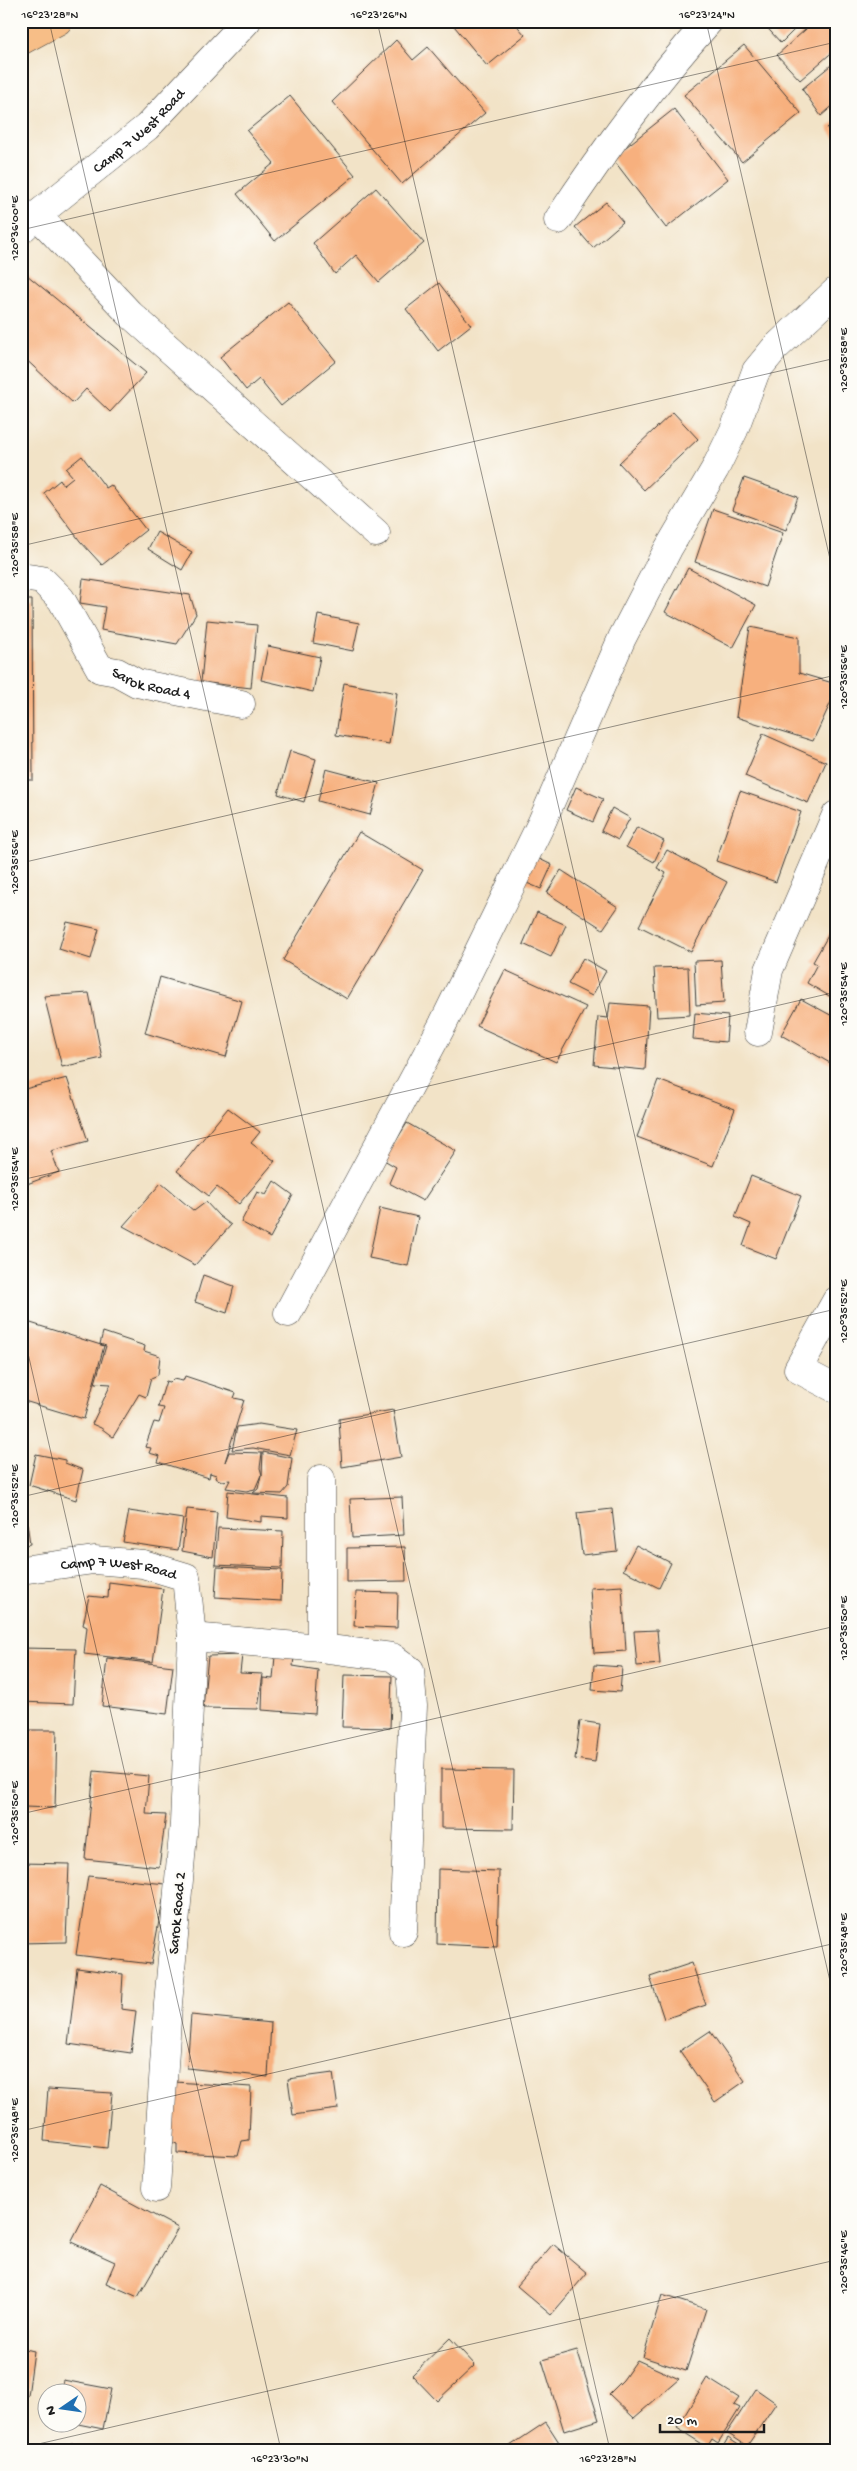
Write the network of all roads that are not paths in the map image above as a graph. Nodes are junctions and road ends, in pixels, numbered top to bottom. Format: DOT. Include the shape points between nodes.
graph roads {
  1 [pos="58,21"];
  2 [pos="247,21"];
  3 [pos="709,21"];
  4 [pos="21,41"];
  5 [pos="558,220"];
  6 [pos="29,222"];
  7 [pos="836,292"];
  8 [pos="376,533"];
  9 [pos="21,577"];
  10 [pos="242,704"];
  11 [pos="836,815"];
  12 [pos="826,867"];
  13 [pos="758,1032"];
  14 [pos="836,1301"];
  15 [pos="288,1313"];
  16 [pos="836,1389"];
  17 [pos="321,1479"];
  18 [pos="21,1570"];
  19 [pos="192,1637"];
  20 [pos="321,1648"];
  21 [pos="403,1932"];
  22 [pos="156,2188"];
  1 -- 4 [label="highway"];
  2 -- 6 [label="street, Camp 7 West Road" via="148,127"];
  3 -- 5 [label="street" via="630,116"];
  6 -- 8 [label="street"];
  7 -- 15 [label="street" via="775,348 756,371 734,430 622,638 541,824 443,1024"];
  9 -- 10 [label="street, Sarok Road 4" via="42,580 61,599 100,669 117,672 138,683"];
  11 -- 12 [label="street"];
  12 -- 13 [label="street" via="769,970"];
  14 -- 16 [label="street" via="798,1369"];
  17 -- 20 [label="street"];
  18 -- 19 [label="street, Camp 7 West Road" via="94,1560 143,1564 186,1577"];
  19 -- 20 [label="street"];
  19 -- 22 [label="street, Sarok Road 2" via="184,1823"];
  20 -- 21 [label="street" via="392,1657 410,1670 413,1706"];
}
